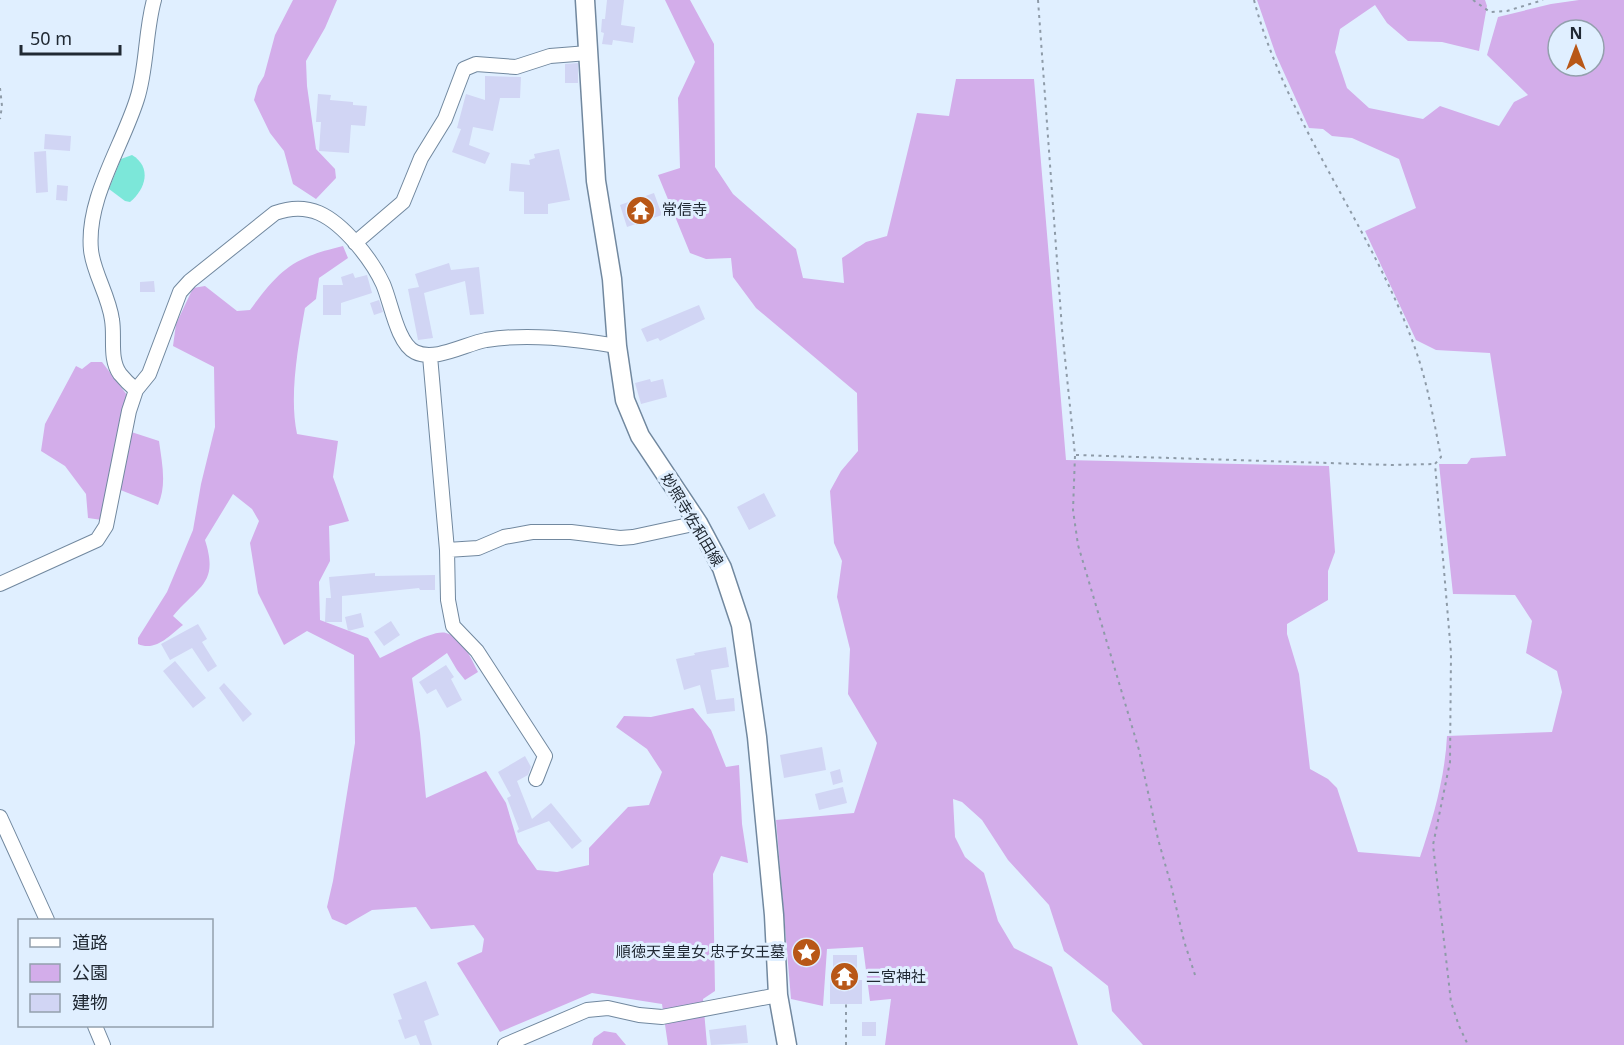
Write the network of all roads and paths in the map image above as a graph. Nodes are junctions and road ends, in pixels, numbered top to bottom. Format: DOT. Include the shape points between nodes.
graph roads {
  1 [pos="154,0"];
  2 [pos="585,0"];
  3 [pos="1038,0"];
  4 [pos="1254,0"];
  5 [pos="1473,0"];
  6 [pos="1543,0"];
  7 [pos="588,53"];
  8 [pos="0,88"];
  9 [pos="0,119"];
  10 [pos="355,243"];
  11 [pos="617,346"];
  12 [pos="430,356"];
  13 [pos="136,390"];
  14 [pos="1075,455"];
  15 [pos="1435,464"];
  16 [pos="698,523"];
  17 [pos="447,550"];
  18 [pos="0,584"];
  19 [pos="536,779"];
  20 [pos="0,817"];
  21 [pos="46,919"];
  22 [pos="1195,975"];
  23 [pos="778,995"];
  24 [pos="846,1004"];
  25 [pos="94,1027"];
  26 [pos="103,1045"];
  27 [pos="505,1045"];
  28 [pos="787,1045"];
  29 [pos="846,1045"];
  30 [pos="1468,1045"];
  1 -- 13 [label="street" via="137,98 94,209 90,231 91,253 112,320 118,372"];
  2 -- 7 [label="main road, 妙照寺佐和田線"];
  3 -- 14 [label="path"];
  4 -- 15 [label="path" via="1294,106 1376,260 1416,352 1441,457"];
  5 -- 6 [label="path" via="1490,12"];
  7 -- 10 [label="street" via="550,56 516,67 476,64 464,69 445,119 421,158 403,202"];
  7 -- 11 [label="main road, 妙照寺佐和田線" via="596,181 612,279"];
  8 -- 9 [label="path"];
  10 -- 12 [label="street" via="382,283 403,341 415,352"];
  10 -- 13 [label="street" via="319,213 288,208 275,213 180,292 149,374"];
  11 -- 12 [label="street" via="510,336"];
  11 -- 16 [label="main road, 妙照寺佐和田線" via="625,400 640,436"];
  12 -- 17 [label="street"];
  13 -- 18 [label="street" via="106,526 97,540"];
  14 -- 15 [label="path"];
  14 -- 22 [label="path" via="1073,510 1078,545 1140,750 1158,839"];
  15 -- 30 [label="path" via="1451,652 1450,762 1433,845 1451,1002"];
  16 -- 17 [label="street" via="620,538 532,532 504,537 478,548"];
  16 -- 23 [label="main road, 妙照寺佐和田線" via="722,568 741,625 758,749"];
  17 -- 19 [label="street" via="453,626 477,651 545,756"];
  20 -- 21 [label="street"];
  23 -- 27 [label="street" via="662,1017 608,1008 587,1010"];
  23 -- 28 [label="main road, 妙照寺佐和田線"];
  24 -- 29 [label="path"];
  25 -- 26 [label="street"];
}
